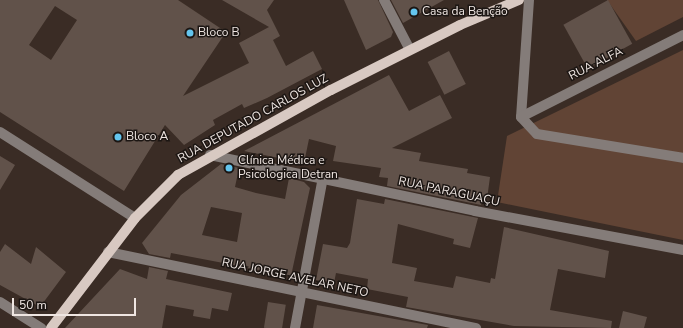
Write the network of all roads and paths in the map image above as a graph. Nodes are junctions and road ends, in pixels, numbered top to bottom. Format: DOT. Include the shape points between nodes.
graph roads {
  1 [pos="384,0"];
  2 [pos="519,0"];
  3 [pos="529,0"];
  4 [pos="683,35"];
  5 [pos="410,50"];
  6 [pos="521,117"];
  7 [pos="0,132"];
  8 [pos="210,155"];
  9 [pos="683,158"];
  10 [pos="323,177"];
  11 [pos="135,218"];
  12 [pos="683,250"];
  13 [pos="108,252"];
  14 [pos="301,294"];
  15 [pos="0,302"];
  16 [pos="41,328"];
  17 [pos="52,328"];
  18 [pos="295,328"];
  19 [pos="476,328"];
  1 -- 5 [label="street"];
  2 -- 5 [label="main road, RUA DEPUTADO CARLOS LUZ"];
  3 -- 6 [label="street"];
  4 -- 6 [label="street, RUA ALFA"];
  5 -- 8 [label="main road, RUA DEPUTADO CARLOS LUZ"];
  6 -- 9 [label="street" via="537,134"];
  7 -- 11 [label="street"];
  8 -- 10 [label="street, RUA PARAGUAÇU"];
  8 -- 11 [label="main road, RUA DEPUTADO CARLOS LUZ" via="178,175"];
  10 -- 12 [label="street, RUA PARAGUAÇU" via="475,211"];
  10 -- 14 [label="street"];
  11 -- 13 [label="main road, RUA DEPUTADO CARLOS LUZ"];
  13 -- 14 [label="street, RUA JORGE AVELAR NETO"];
  13 -- 17 [label="main road, RUA DEPUTADO CARLOS LUZ"];
  14 -- 18 [label="street"];
  14 -- 19 [label="street, RUA JORGE AVELAR NETO"];
  15 -- 16 [label="street"];
}
